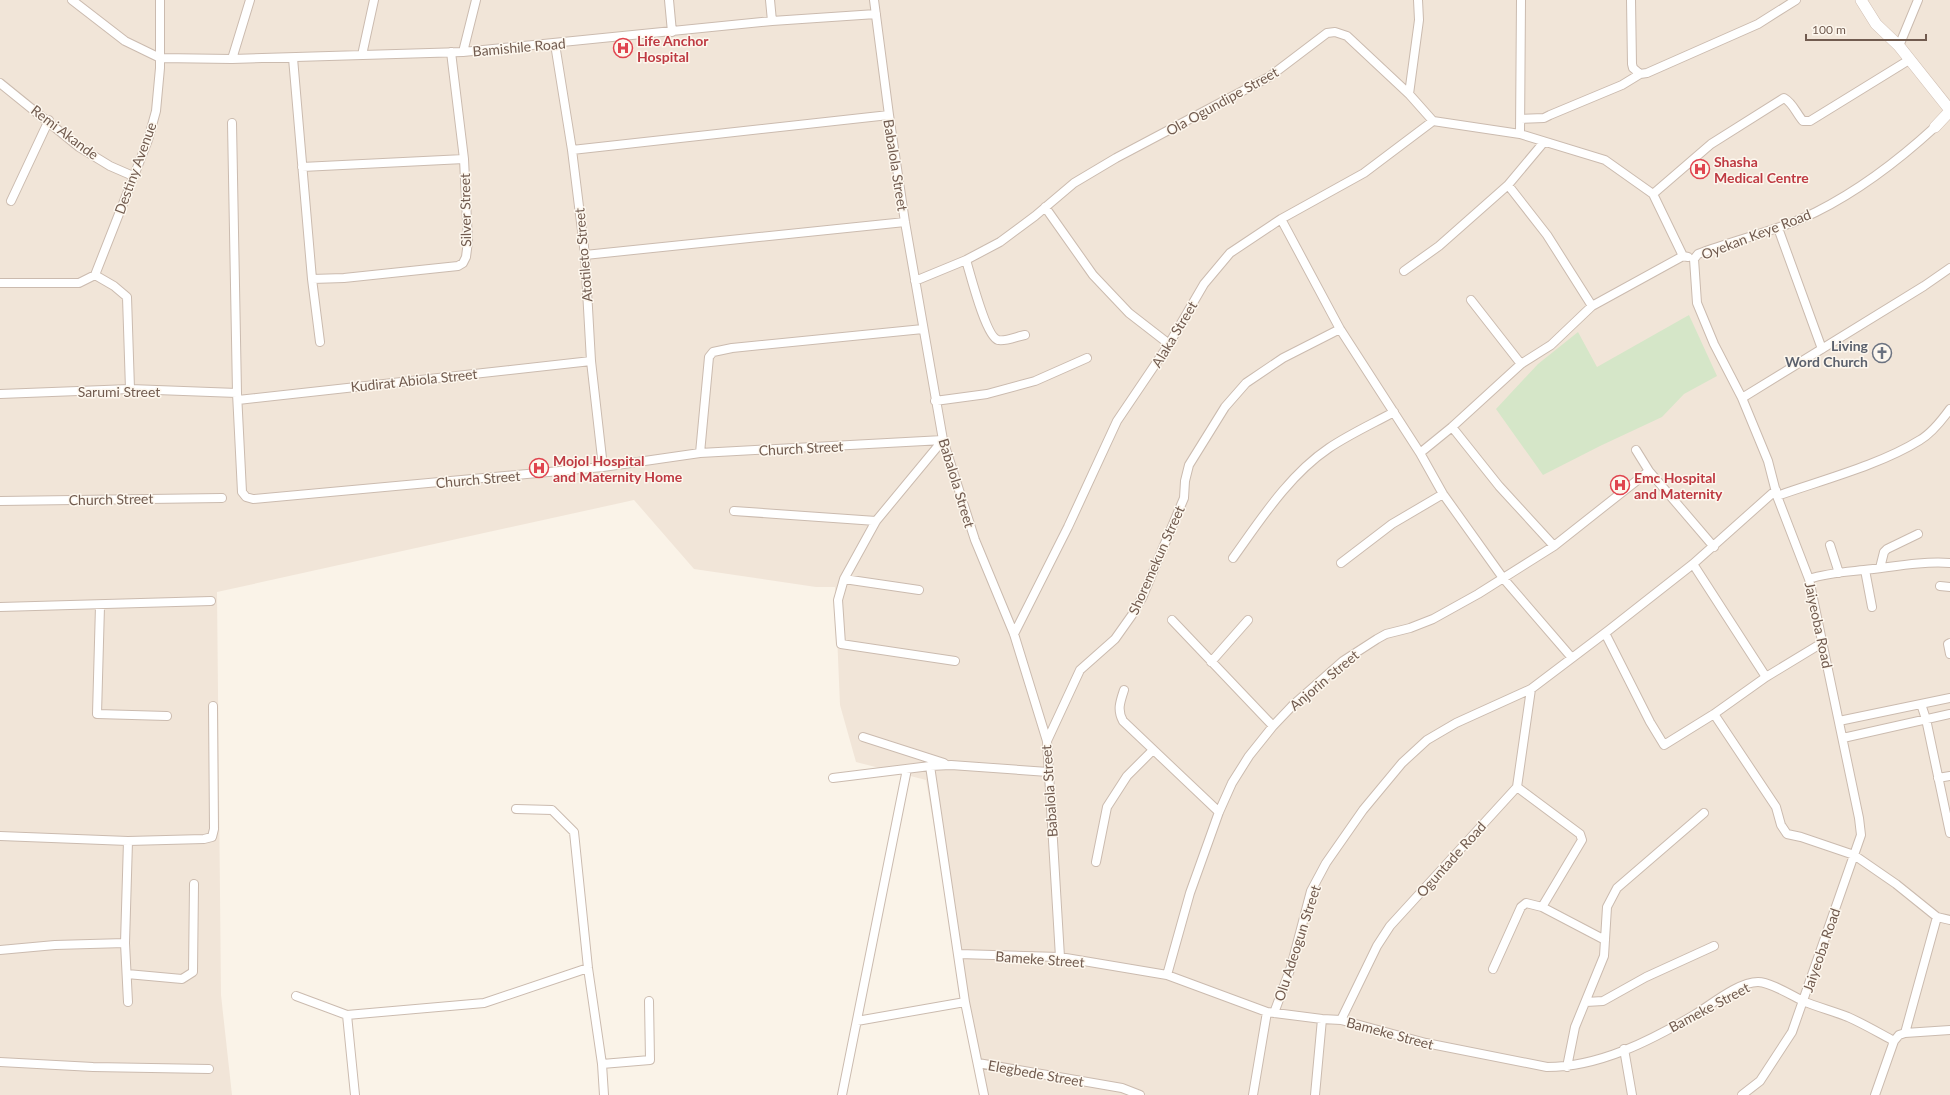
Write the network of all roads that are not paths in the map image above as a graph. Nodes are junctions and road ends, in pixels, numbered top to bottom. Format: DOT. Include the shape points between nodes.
graph roads {
  1 [pos="72,0"];
  2 [pos="160,0"];
  3 [pos="250,0"];
  4 [pos="374,0"];
  5 [pos="476,0"];
  6 [pos="669,0"];
  7 [pos="770,0"];
  8 [pos="874,0"];
  9 [pos="1418,0"];
  10 [pos="1521,0"];
  11 [pos="1631,0"];
  12 [pos="1796,0"];
  13 [pos="1861,0"];
  14 [pos="1918,0"];
  15 [pos="876,14"];
  16 [pos="772,21"];
  17 [pos="672,32"];
  18 [pos="555,44"];
  19 [pos="1899,46"];
  20 [pos="451,52"];
  21 [pos="463,52"];
  22 [pos="362,55"];
  23 [pos="160,58"];
  24 [pos="293,58"];
  25 [pos="232,59"];
  26 [pos="1910,60"];
  27 [pos="1640,74"];
  28 [pos="0,83"];
  29 [pos="1408,94"];
  30 [pos="1950,110"];
  31 [pos="889,115"];
  32 [pos="1520,119"];
  33 [pos="49,120"];
  34 [pos="1433,121"];
  35 [pos="232,123"];
  36 [pos="1935,127"];
  37 [pos="1520,134"];
  38 [pos="1544,142"];
  39 [pos="572,150"];
  40 [pos="464,159"];
  41 [pos="302,168"];
  42 [pos="133,176"];
  43 [pos="1508,185"];
  44 [pos="1653,194"];
  45 [pos="11,201"];
  46 [pos="1045,208"];
  47 [pos="1281,219"];
  48 [pos="905,222"];
  49 [pos="1778,228"];
  50 [pos="585,255"];
  51 [pos="1683,256"];
  52 [pos="1694,259"];
  53 [pos="966,260"];
  54 [pos="1950,268"];
  55 [pos="1404,271"];
  56 [pos="95,275"];
  57 [pos="312,279"];
  58 [pos="915,281"];
  59 [pos="0,283"];
  60 [pos="1471,300"];
  61 [pos="1592,306"];
  62 [pos="923,329"];
  63 [pos="1340,329"];
  64 [pos="1025,334"];
  65 [pos="320,342"];
  66 [pos="1169,344"];
  67 [pos="1822,348"];
  68 [pos="1087,358"];
  69 [pos="591,361"];
  70 [pos="1521,364"];
  71 [pos="130,389"];
  72 [pos="0,394"];
  73 [pos="238,397"];
  74 [pos="1742,398"];
  75 [pos="935,401"];
  76 [pos="1950,409"];
  77 [pos="1394,412"];
  78 [pos="1452,427"];
  79 [pos="943,440"];
  80 [pos="1636,450"];
  81 [pos="700,453"];
  82 [pos="1420,453"];
  83 [pos="603,467"];
  84 [pos="1649,471"];
  85 [pos="1777,493"];
  86 [pos="1443,494"];
  87 [pos="222,498"];
  88 [pos="0,501"];
  89 [pos="734,511"];
  90 [pos="876,522"];
  91 [pos="1918,534"];
  92 [pos="1830,545"];
  93 [pos="1554,546"];
  94 [pos="1714,547"];
  95 [pos="1233,558"];
  96 [pos="1341,563"];
  97 [pos="1950,563"];
  98 [pos="1693,564"];
  99 [pos="1880,568"];
  100 [pos="1865,570"];
  101 [pos="1839,573"];
  102 [pos="1503,578"];
  103 [pos="1809,578"];
  104 [pos="844,579"];
  105 [pos="1940,586"];
  106 [pos="1950,587"];
  107 [pos="919,590"];
  108 [pos="211,601"];
  109 [pos="100,606"];
  110 [pos="0,607"];
  111 [pos="1872,607"];
  112 [pos="1172,620"];
  113 [pos="1248,620"];
  114 [pos="1605,633"];
  115 [pos="1014,634"];
  116 [pos="1822,643"];
  117 [pos="1950,643"];
  118 [pos="1950,654"];
  119 [pos="1572,658"];
  120 [pos="955,661"];
  121 [pos="1211,662"];
  122 [pos="1766,677"];
  123 [pos="1531,688"];
  124 [pos="1124,690"];
  125 [pos="1950,698"];
  126 [pos="1921,704"];
  127 [pos="213,706"];
  128 [pos="1714,714"];
  129 [pos="1950,714"];
  130 [pos="167,716"];
  131 [pos="1926,719"];
  132 [pos="1840,721"];
  133 [pos="1273,726"];
  134 [pos="863,736"];
  135 [pos="1843,738"];
  136 [pos="1047,740"];
  137 [pos="1153,750"];
  138 [pos="951,765"];
  139 [pos="930,766"];
  140 [pos="907,769"];
  141 [pos="1048,772"];
  142 [pos="1950,776"];
  143 [pos="833,778"];
  144 [pos="1938,778"];
  145 [pos="1517,787"];
  146 [pos="516,809"];
  147 [pos="1219,812"];
  148 [pos="1704,813"];
  149 [pos="1950,833"];
  150 [pos="0,836"];
  151 [pos="128,841"];
  152 [pos="1854,855"];
  153 [pos="1096,862"];
  154 [pos="194,884"];
  155 [pos="1542,907"];
  156 [pos="1937,917"];
  157 [pos="1950,920"];
  158 [pos="1605,940"];
  159 [pos="125,943"];
  160 [pos="1714,946"];
  161 [pos="0,950"];
  162 [pos="959,954"];
  163 [pos="1060,957"];
  164 [pos="588,968"];
  165 [pos="1493,969"];
  166 [pos="127,974"];
  167 [pos="1167,975"];
  168 [pos="296,996"];
  169 [pos="649,1001"];
  170 [pos="1804,1001"];
  171 [pos="128,1002"];
  172 [pos="965,1002"];
  173 [pos="1586,1002"];
  174 [pos="1270,1012"];
  175 [pos="347,1015"];
  176 [pos="1322,1020"];
  177 [pos="1341,1020"];
  178 [pos="857,1021"];
  179 [pos="1950,1030"];
  180 [pos="1904,1033"];
  181 [pos="1894,1041"];
  182 [pos="1624,1049"];
  183 [pos="0,1062"];
  184 [pos="978,1063"];
  185 [pos="602,1064"];
  186 [pos="1567,1067"];
  187 [pos="209,1069"];
  188 [pos="355,1095"];
  189 [pos="604,1095"];
  190 [pos="842,1095"];
  191 [pos="984,1095"];
  192 [pos="1140,1095"];
  193 [pos="1253,1095"];
  194 [pos="1315,1095"];
  195 [pos="1632,1095"];
  196 [pos="1742,1095"];
  197 [pos="1875,1095"];
  1 -- 23 [label="street" via="125,41"];
  2 -- 23 [label="street, Destiny Avenue"];
  3 -- 25 [label="street"];
  4 -- 22 [label="street"];
  5 -- 21 [label="street"];
  6 -- 17 [label="street"];
  7 -- 16 [label="street"];
  8 -- 15 [label="street, Babalola Street"];
  9 -- 29 [label="street" via="1419,20"];
  10 -- 32 [label="street"];
  11 -- 27 [label="street" via="1632,64"];
  12 -- 27 [label="street" via="1758,24 1647,74"];
  13 -- 19 [label="street" via="1876,24"];
  14 -- 19 [label="street"];
  15 -- 16 [label="street, Bamishile Road"];
  15 -- 31 [label="street, Babalola Street"];
  16 -- 17 [label="street, Bamishile Road"];
  17 -- 18 [label="street, Bamishile Road"];
  18 -- 21 [label="street, Bamishile Road"];
  18 -- 39 [label="street, Atotileto Street"];
  19 -- 26 [label="street"];
  20 -- 21 [label="street, Bamishile Road"];
  20 -- 22 [label="street, Bamishile Road"];
  20 -- 40 [label="street, Silver Street"];
  22 -- 24 [label="street, Bamishile Road"];
  23 -- 25 [label="street, Bamishile Road"];
  23 -- 42 [label="street, Destiny Avenue" via="156,111 148,140"];
  24 -- 25 [label="street, Bamishile Road"];
  24 -- 41 [label="street"];
  26 -- 30 [label="street"];
  26 -- 44 [label="street" via="1810,121 1803,121 1790,102 1784,98 1711,144"];
  27 -- 32 [label="street" via="1622,85 1544,118"];
  28 -- 33 [label="street, Remi Akande"];
  29 -- 34 [label="street, Ola Ogundipe Street"];
  29 -- 46 [label="street, Ola Ogundipe Street" via="1347,36 1335,32 1327,33 1269,77 1116,158 1074,183"];
  30 -- 36 [label="street"];
  31 -- 39 [label="street"];
  31 -- 48 [label="street, Babalola Street"];
  32 -- 37 [label="street"];
  33 -- 42 [label="street, Remi Akande" via="79,147 110,166"];
  33 -- 45 [label="street"];
  34 -- 37 [label="street"];
  34 -- 47 [label="street, Alaka Street" via="1364,172"];
  35 -- 73 [label="street"];
  36 -- 49 [label="street, Oyekan Keye Road" via="1900,158 1842,197"];
  37 -- 38 [label="street"];
  38 -- 43 [label="street"];
  38 -- 44 [label="street" via="1605,160"];
  39 -- 50 [label="street, Atotileto Street"];
  40 -- 41 [label="street"];
  40 -- 57 [label="street, Silver Street" via="468,241 466,257 458,266"];
  41 -- 57 [label="street"];
  42 -- 56 [label="street, Destiny Avenue"];
  43 -- 55 [label="street" via="1439,246"];
  43 -- 61 [label="street" via="1546,235"];
  44 -- 51 [label="street"];
  46 -- 53 [label="street, Ola Ogundipe Street" via="1000,242"];
  46 -- 66 [label="street" via="1092,275 1129,313"];
  47 -- 63 [label="street"];
  47 -- 66 [label="street, Alaka Street" via="1230,253 1204,284"];
  48 -- 50 [label="street"];
  48 -- 58 [label="street, Babalola Street"];
  49 -- 52 [label="street, Oyekan Keye Road" via="1698,254"];
  49 -- 67 [label="street"];
  50 -- 69 [label="street, Atotileto Street"];
  51 -- 52 [label="street"];
  51 -- 61 [label="street"];
  52 -- 74 [label="street, Jaiyeoba Road" via="1698,303 1714,344"];
  53 -- 58 [label="street, Ola Ogundipe Street"];
  53 -- 64 [label="street" via="984,320 993,338 998,341"];
  54 -- 67 [label="street"];
  56 -- 59 [label="street" via="79,283"];
  56 -- 71 [label="street" via="114,286 126,297"];
  57 -- 65 [label="street"];
  58 -- 62 [label="street, Babalola Street"];
  60 -- 70 [label="street"];
  61 -- 70 [label="street" via="1551,345"];
  62 -- 75 [label="street, Babalola Street"];
  62 -- 81 [label="street" via="713,352 709,357"];
  63 -- 77 [label="street"];
  63 -- 136 [label="street, Shoremekun Street" via="1282,358 1246,383 1225,407 1189,465 1184,498 1142,598 1115,639 1080,670"];
  66 -- 115 [label="street, Alaka Street" via="1118,421"];
  67 -- 74 [label="street"];
  68 -- 75 [label="street" via="1035,381 987,394"];
  69 -- 73 [label="street, Kudirat Abiola Street"];
  69 -- 83 [label="street, Atotileto Street"];
  70 -- 78 [label="street"];
  71 -- 72 [label="street, Sarumi Street"];
  71 -- 73 [label="street, Sarumi Street"];
  73 -- 83 [label="street, Church Street" via="242,492 246,497 253,499"];
  74 -- 85 [label="street, Jaiyeoba Road" via="1768,461"];
  75 -- 79 [label="street, Babalola Street"];
  76 -- 85 [label="street" via="1922,439 1896,452"];
  77 -- 82 [label="street"];
  77 -- 95 [label="street" via="1329,448 1300,472"];
  78 -- 82 [label="street"];
  78 -- 93 [label="street" via="1499,486"];
  79 -- 81 [label="street, Church Street"];
  79 -- 90 [label="street"];
  79 -- 115 [label="street, Babalola Street" via="975,540"];
  80 -- 84 [label="street"];
  81 -- 83 [label="street, Church Street"];
  82 -- 86 [label="street"];
  84 -- 93 [label="street, Anjorin Street"];
  84 -- 94 [label="street"];
  85 -- 94 [label="street, Olu Adeogun Street"];
  85 -- 103 [label="street, Jaiyeoba Road"];
  86 -- 96 [label="street" via="1392,524"];
  86 -- 102 [label="street"];
  87 -- 88 [label="street, Church Street"];
  89 -- 90 [label="street"];
  90 -- 104 [label="street"];
  91 -- 99 [label="street" via="1887,549"];
  92 -- 101 [label="street"];
  93 -- 102 [label="street, Anjorin Street"];
  94 -- 98 [label="street, Olu Adeogun Street"];
  97 -- 99 [label="street"];
  98 -- 114 [label="street, Olu Adeogun Street"];
  98 -- 122 [label="street"];
  99 -- 100 [label="street"];
  100 -- 101 [label="street"];
  100 -- 111 [label="street"];
  101 -- 103 [label="street"];
  102 -- 119 [label="street"];
  102 -- 133 [label="street, Anjorin Street" via="1433,619 1386,634 1348,657"];
  103 -- 116 [label="street, Jaiyeoba Road"];
  104 -- 107 [label="street"];
  104 -- 120 [label="street" via="838,600 841,644"];
  105 -- 106 [label="street"];
  108 -- 109 [label="street"];
  109 -- 110 [label="street"];
  109 -- 130 [label="street" via="97,714"];
  112 -- 121 [label="street"];
  113 -- 121 [label="street"];
  114 -- 119 [label="street, Olu Adeogun Street"];
  114 -- 128 [label="street" via="1664,745"];
  115 -- 136 [label="street, Babalola Street"];
  116 -- 122 [label="street"];
  116 -- 132 [label="street, Jaiyeoba Road"];
  117 -- 118 [label="street"];
  119 -- 123 [label="street, Olu Adeogun Street"];
  121 -- 133 [label="street"];
  122 -- 128 [label="street"];
  123 -- 145 [label="street"];
  123 -- 174 [label="street, Olu Adeogun Street" via="1456,723 1427,740 1402,763 1363,810 1326,863 1311,891 1291,967"];
  124 -- 137 [label="street" via="1119,713 1123,721"];
  125 -- 126 [label="street"];
  126 -- 131 [label="street"];
  126 -- 132 [label="street"];
  127 -- 151 [label="street" via="212,837"];
  128 -- 152 [label="street" via="1776,807 1781,825 1787,834"];
  129 -- 131 [label="street"];
  131 -- 135 [label="street"];
  131 -- 144 [label="street"];
  132 -- 135 [label="street, Jaiyeoba Road"];
  133 -- 147 [label="street, Anjorin Street" via="1232,782"];
  134 -- 138 [label="street"];
  135 -- 152 [label="street, Jaiyeoba Road" via="1860,818 1861,835"];
  136 -- 141 [label="street, Babalola Street"];
  137 -- 147 [label="street"];
  137 -- 153 [label="street" via="1127,776 1107,807"];
  138 -- 139 [label="street"];
  138 -- 141 [label="street"];
  139 -- 140 [label="street"];
  139 -- 162 [label="street"];
  140 -- 143 [label="street"];
  140 -- 178 [label="street"];
  141 -- 163 [label="street, Babalola Street"];
  142 -- 144 [label="street"];
  144 -- 149 [label="street"];
  145 -- 155 [label="street" via="1580,834 1582,840"];
  145 -- 177 [label="street, Oguntade Road" via="1390,926 1377,946"];
  146 -- 164 [label="street" via="552,810 574,832"];
  147 -- 167 [label="street, Anjorin Street" via="1190,893"];
  148 -- 158 [label="street" via="1618,888 1607,907"];
  150 -- 151 [label="street"];
  151 -- 159 [label="street"];
  152 -- 156 [label="street"];
  152 -- 170 [label="street, Jaiyeoba Road"];
  154 -- 166 [label="street" via="193,972 182,979"];
  155 -- 158 [label="street"];
  155 -- 165 [label="street" via="1526,903 1521,906"];
  156 -- 157 [label="street"];
  156 -- 180 [label="street"];
  158 -- 173 [label="street" via="1604,956"];
  159 -- 161 [label="street" via="55,944"];
  159 -- 166 [label="street"];
  160 -- 173 [label="street" via="1646,977 1603,1001"];
  162 -- 163 [label="street, Bameke Street"];
  162 -- 172 [label="street"];
  163 -- 167 [label="street, Bameke Street"];
  164 -- 175 [label="street" via="484,1003"];
  164 -- 185 [label="street"];
  166 -- 171 [label="street"];
  167 -- 174 [label="street, Bameke Street"];
  168 -- 175 [label="street"];
  169 -- 185 [label="street" via="650,1060"];
  170 -- 181 [label="street, Bameke Street" via="1848,1017"];
  170 -- 182 [label="street, Bameke Street" via="1765,983 1746,984 1693,1016 1637,1045"];
  170 -- 196 [label="street" via="1789,1037 1760,1081"];
  172 -- 178 [label="street"];
  172 -- 184 [label="street"];
  173 -- 186 [label="street" via="1575,1027"];
  174 -- 176 [label="street, Bameke Street"];
  174 -- 193 [label="street, Olu Adeogun Street"];
  175 -- 188 [label="street"];
  176 -- 177 [label="street, Bameke Street"];
  176 -- 194 [label="street"];
  177 -- 186 [label="street, Bameke Street" via="1426,1043 1497,1058 1547,1067"];
  178 -- 190 [label="street"];
  179 -- 180 [label="street"];
  180 -- 181 [label="street"];
  181 -- 197 [label="street"];
  182 -- 186 [label="street, Bameke Street" via="1596,1061"];
  182 -- 195 [label="street"];
  183 -- 187 [label="street" via="93,1068"];
  184 -- 191 [label="street"];
  184 -- 192 [label="street, Elegbede Street" via="1122,1088"];
  185 -- 189 [label="street"];
}
